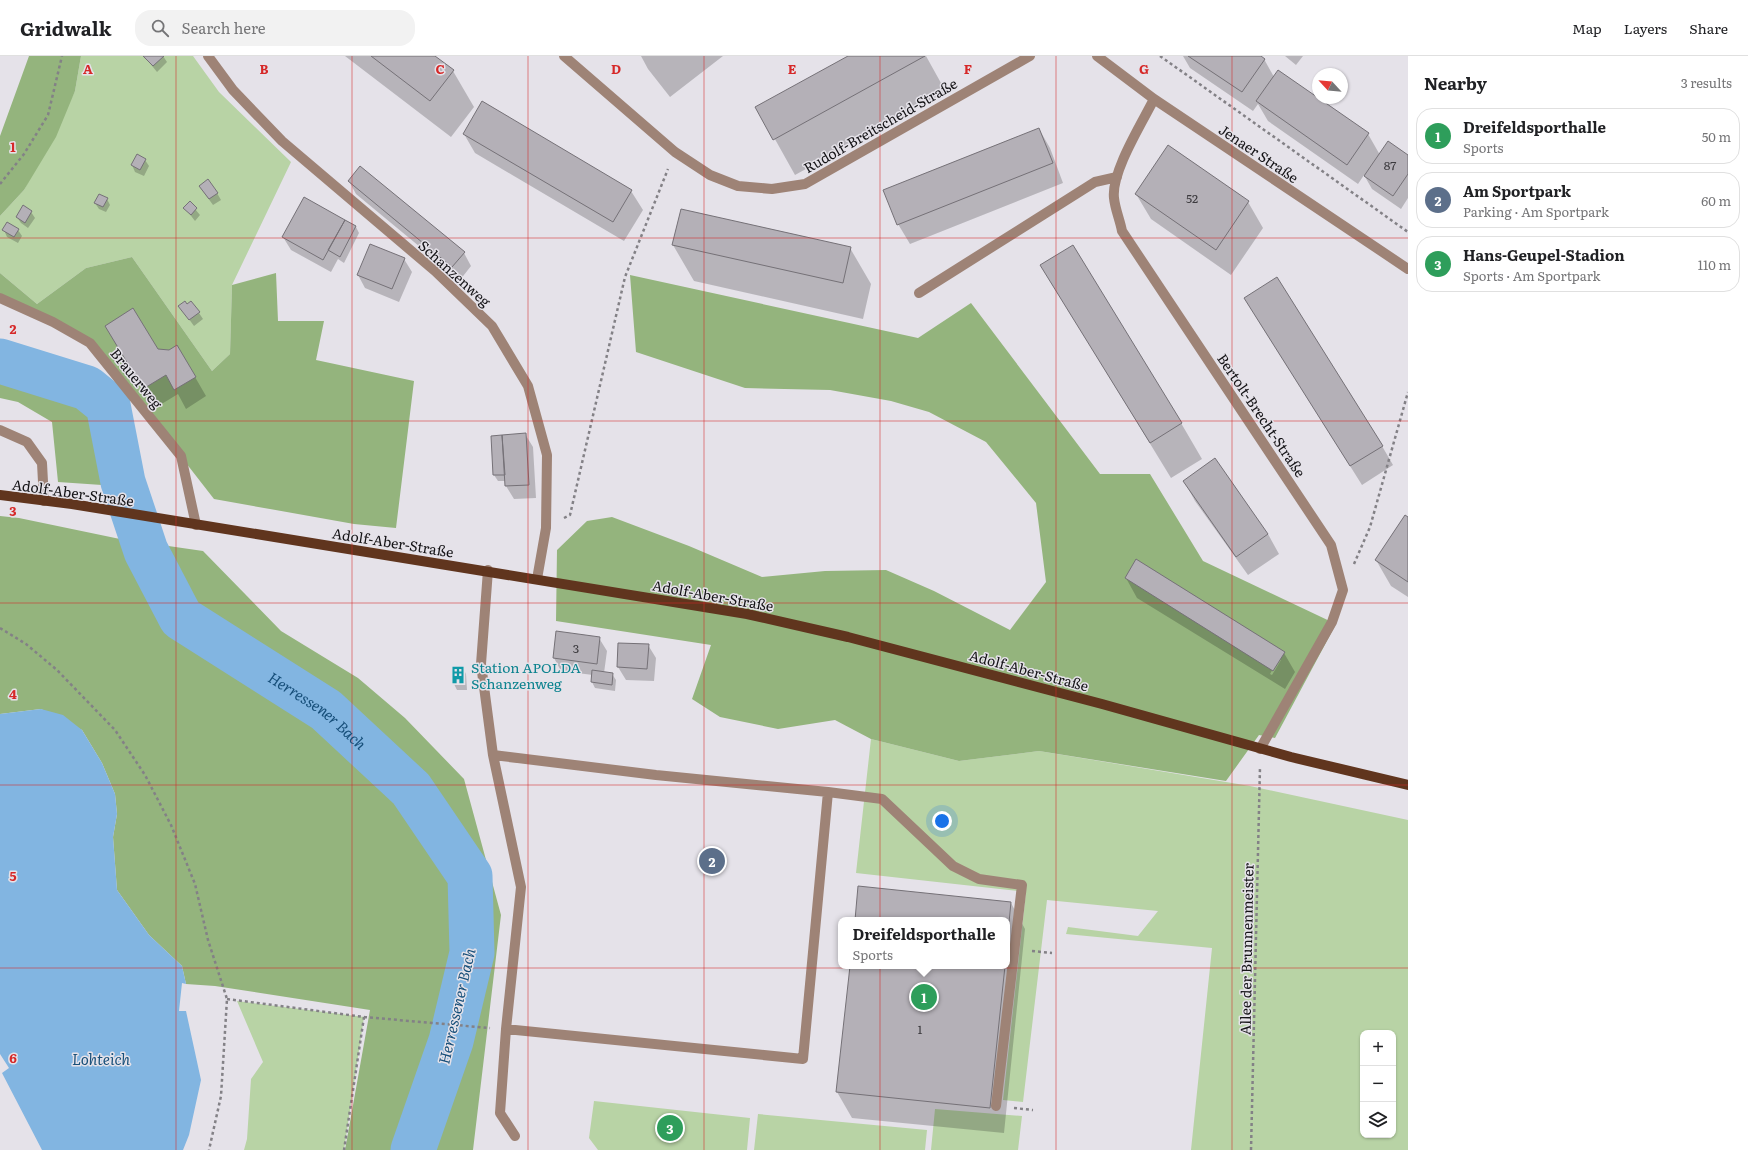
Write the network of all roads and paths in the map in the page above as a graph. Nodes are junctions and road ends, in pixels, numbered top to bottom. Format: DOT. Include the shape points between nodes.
graph roads {
  1 [pos="62,56"];
  2 [pos="208,56"];
  3 [pos="564,56"];
  4 [pos="1030,56"];
  5 [pos="1097,56"];
  6 [pos="1160,56"];
  7 [pos="1154,99"];
  8 [pos="675,152"];
  9 [pos="1117,177"];
  10 [pos="0,184"];
  11 [pos="1408,232"];
  12 [pos="1408,269"];
  13 [pos="919,293"];
  14 [pos="0,298"];
  15 [pos="1408,392"];
  16 [pos="0,430"];
  17 [pos="0,495"];
  18 [pos="44,501"];
  19 [pos="196,525"];
  20 [pos="546,528"];
  21 [pos="488,570"];
  22 [pos="537,579"];
  23 [pos="1343,590"];
  24 [pos="0,628"];
  25 [pos="1260,748"];
  26 [pos="493,755"];
  27 [pos="1408,785"];
  28 [pos="828,792"];
  29 [pos="227,999"];
  30 [pos="364,1017"];
  31 [pos="506,1029"];
  32 [pos="996,1106"];
  33 [pos="515,1136"];
  34 [pos="209,1150"];
  35 [pos="344,1150"];
  36 [pos="1251,1150"];
  1 -- 10 [label="path" via="48,115 24,154"];
  2 -- 20 [label="street, Schanzenweg" via="233,90 282,141 435,271 492,326 528,386 547,455"];
  3 -- 8 [label="street, Rudolf-Breitscheid-Straße"];
  4 -- 8 [label="street, Rudolf-Breitscheid-Straße" via="805,184 772,189 738,186 710,175"];
  5 -- 7 [label="street, Jenaer Straße"];
  6 -- 11 [label="path"];
  7 -- 9 [label="street, Bertolt-Brecht-Straße"];
  7 -- 12 [label="street, Jenaer Straße"];
  8 -- 20 [label="path" via="625,278 570,515"];
  9 -- 13 [label="street" via="1095,182"];
  9 -- 23 [label="street, Bertolt-Brecht-Straße" via="1114,197 1122,231 1331,545"];
  14 -- 19 [label="street, Brauerweg" via="53,322 90,343 181,456"];
  15 -- 23 [label="path" via="1370,527"];
  16 -- 18 [label="street" via="27,442 42,463"];
  17 -- 18 [label="main road, Adolf-Aber-Straße"];
  18 -- 19 [label="main road, Adolf-Aber-Straße"];
  19 -- 21 [label="main road, Adolf-Aber-Straße"];
  20 -- 22 [label="street, Schanzenweg"];
  21 -- 22 [label="main road, Adolf-Aber-Straße"];
  21 -- 26 [label="street" via="481,664"];
  22 -- 25 [label="main road, Adolf-Aber-Straße" via="747,614 848,637"];
  23 -- 25 [label="street" via="1332,622"];
  24 -- 29 [label="path" via="26,644 57,670 114,730 145,775 195,884 208,940"];
  25 -- 27 [label="main road, Adolf-Aber-Straße"];
  25 -- 36 [label="path, Allee der Brunnenmeister"];
  26 -- 28 [label="street"];
  26 -- 31 [label="street" via="521,888"];
  28 -- 31 [label="street" via="803,1059"];
  28 -- 32 [label="street" via="882,799 953,866 979,879 1022,885"];
  29 -- 30 [label="path"];
  29 -- 34 [label="path" via="221,1096"];
  30 -- 31 [label="path"];
  30 -- 35 [label="path"];
  31 -- 33 [label="street" via="500,1113"];
}
